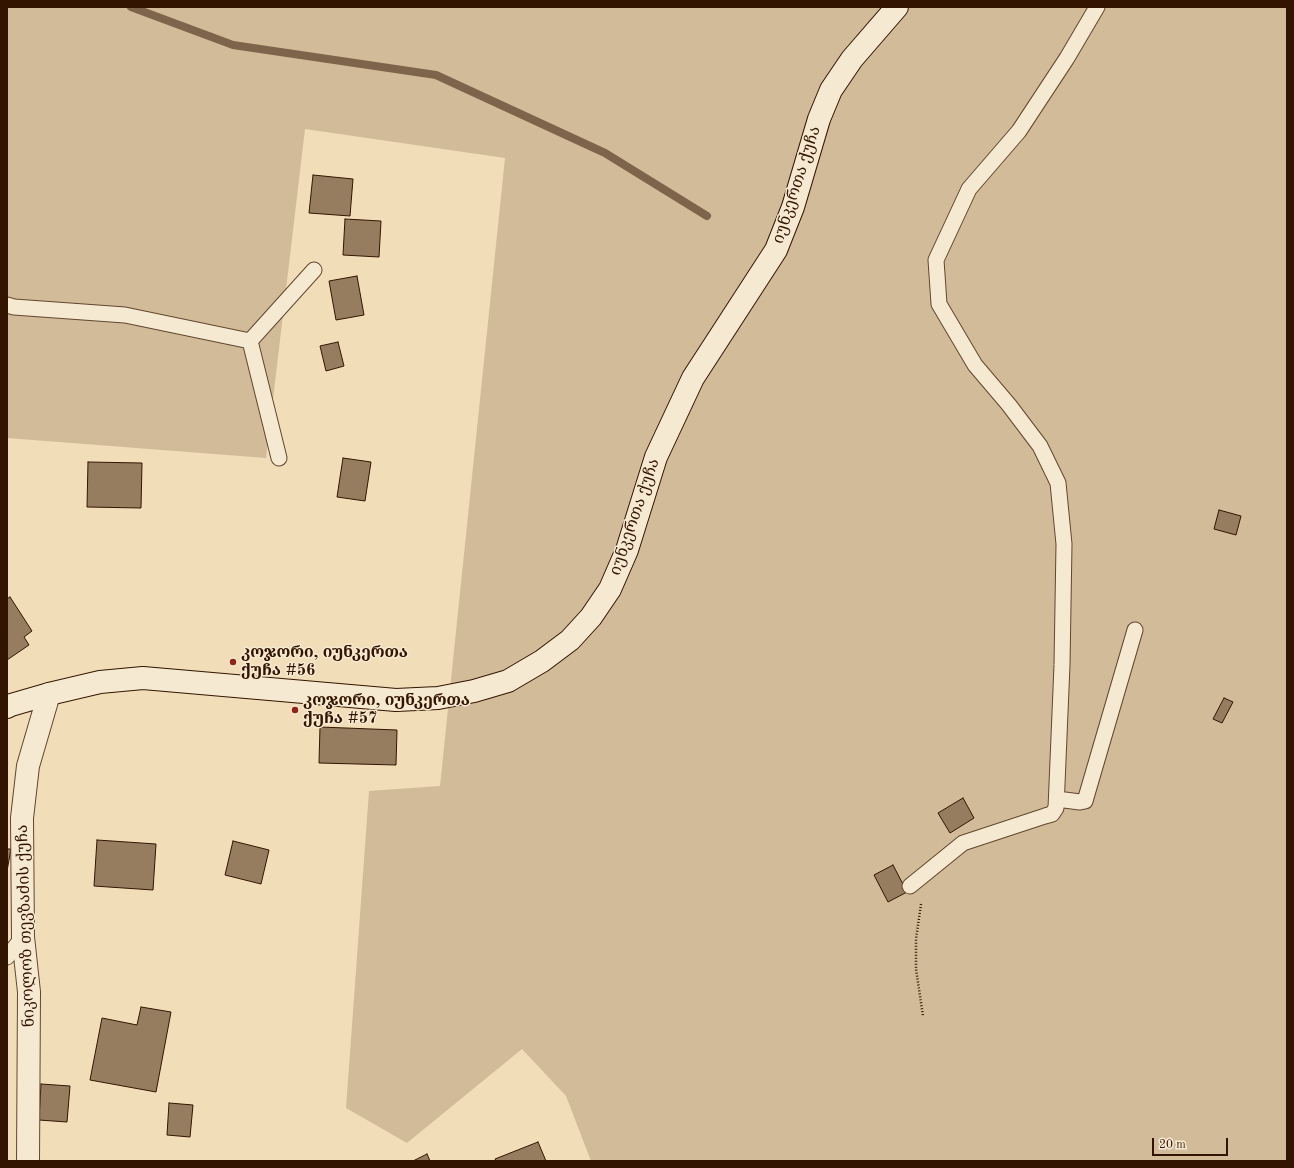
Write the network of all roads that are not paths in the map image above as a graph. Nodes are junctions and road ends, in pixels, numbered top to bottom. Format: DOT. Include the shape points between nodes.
graph roads {
  1 [pos="897,7"];
  2 [pos="1097,7"];
  3 [pos="314,270"];
  4 [pos="7,305"];
  5 [pos="250,341"];
  6 [pos="279,458"];
  7 [pos="1135,630"];
  8 [pos="49,694"];
  9 [pos="7,707"];
  10 [pos="1056,799"];
  11 [pos="910,886"];
  12 [pos="23,937"];
  13 [pos="7,957"];
  14 [pos="28,1161"];
  1 -- 8 [label="main road, იუნკერთა ქუჩა" via="852,59 831,90 819,119 793,207 776,250 693,378 656,457 627,550 610,589 591,617 570,640 542,661 508,681 474,692 438,698 396,700 143,678 100,682"];
  2 -- 10 [label="lane" via="1019,131 969,189 936,260 940,304 975,365 1040,446 1058,483 1064,544"];
  3 -- 5 [label="lane"];
  4 -- 5 [label="lane" via="125,315"];
  5 -- 6 [label="lane"];
  7 -- 10 [label="lane" via="1085,801"];
  8 -- 9 [label="main road, იუნკერთა ქუჩა"];
  8 -- 12 [label="main road, ნიკოლოზ თევზაძის ქუჩა" via="28,766 23,811"];
  10 -- 11 [label="lane" via="1056,808 1052,814 963,843"];
  12 -- 13 [label="lane"];
  12 -- 14 [label="main road, ნიკოლოზ თევზაძის ქუჩა" via="29,992"];
}
